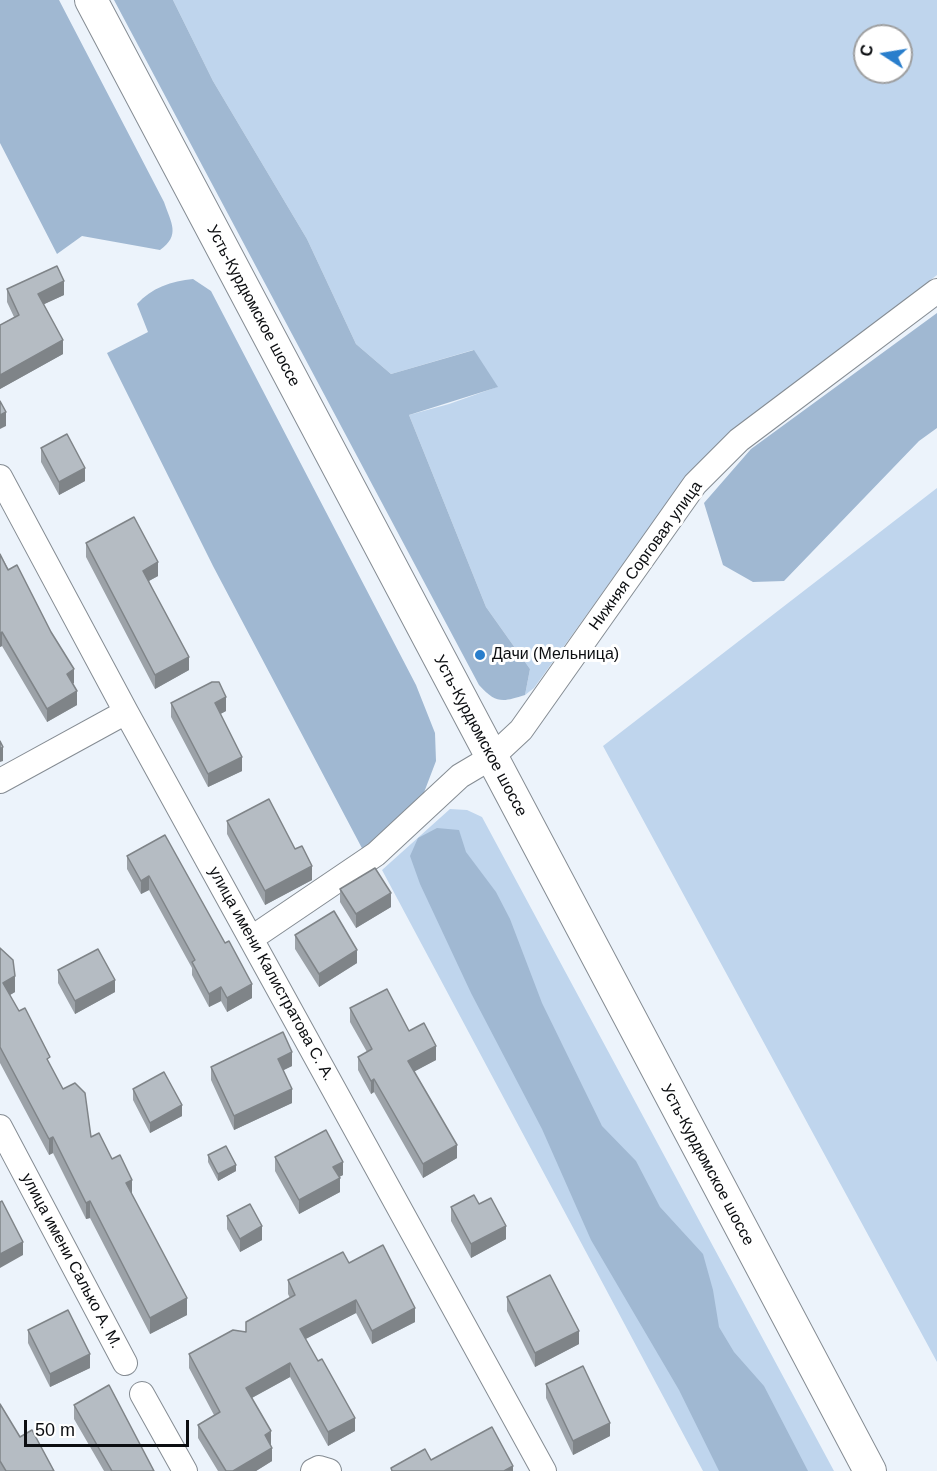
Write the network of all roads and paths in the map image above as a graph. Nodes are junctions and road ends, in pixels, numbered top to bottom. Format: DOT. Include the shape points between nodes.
graph roads {
  1 [pos="91,0"];
  2 [pos="937,291"];
  3 [pos="0,477"];
  4 [pos="126,712"];
  5 [pos="492,757"];
  6 [pos="0,781"];
  7 [pos="252,939"];
  8 [pos="0,1127"];
  9 [pos="125,1363"];
  10 [pos="142,1394"];
  11 [pos="185,1471"];
  12 [pos="313,1471"];
  13 [pos="329,1471"];
  14 [pos="544,1471"];
  15 [pos="870,1471"];
  1 -- 5 [label="main road, Усть-Курдюмское шоссе"];
  2 -- 5 [label="street, Нижняя Сорговая улица" via="739,440 695,484 521,730"];
  3 -- 4 [label="street, улица имени Калистратова С. А."];
  4 -- 6 [label="street"];
  4 -- 7 [label="street, улица имени Калистратова С. А."];
  5 -- 7 [label="street, Нижняя Сорговая улица" via="460,776 376,854"];
  5 -- 15 [label="main road, Усть-Курдюмское шоссе"];
  7 -- 14 [label="street, улица имени Калистратова С. А."];
  8 -- 9 [label="street, улица имени Салько А. М."];
  10 -- 11 [label="street"];
  12 -- 13 [label="street"];
}
